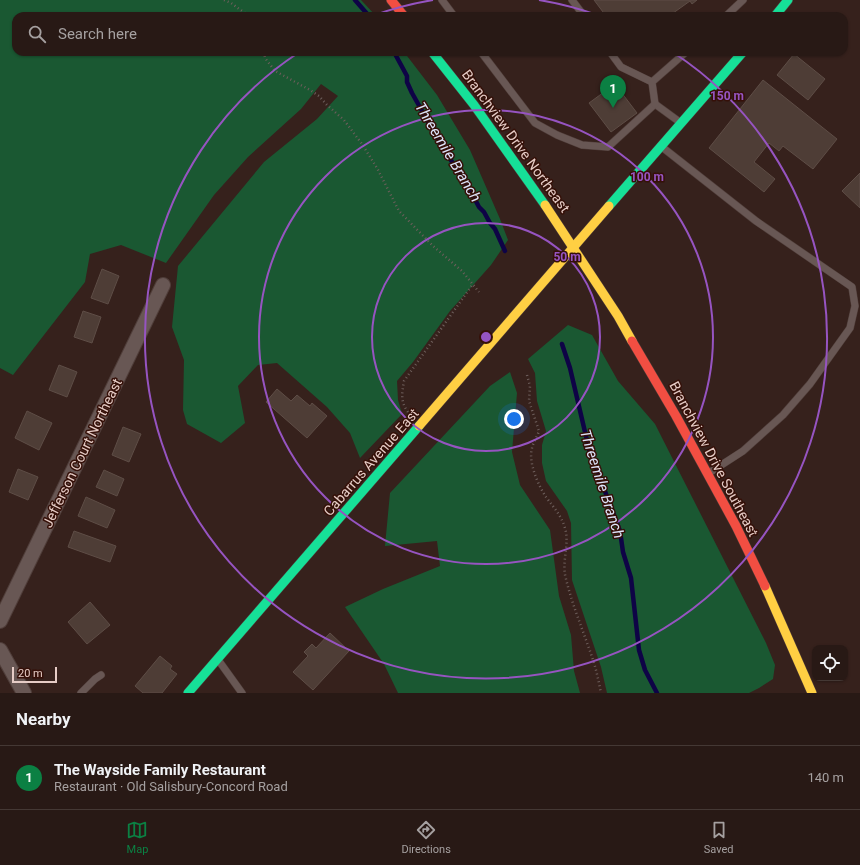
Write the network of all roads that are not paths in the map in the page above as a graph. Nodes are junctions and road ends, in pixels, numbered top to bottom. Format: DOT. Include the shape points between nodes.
graph roads {
  1 [pos="391,0"];
  2 [pos="442,0"];
  3 [pos="572,0"];
  4 [pos="744,0"];
  5 [pos="788,0"];
  6 [pos="776,11"];
  7 [pos="402,12"];
  8 [pos="451,12"];
  9 [pos="581,12"];
  10 [pos="730,12"];
  11 [pos="435,56"];
  12 [pos="485,56"];
  13 [pos="613,56"];
  14 [pos="681,56"];
  15 [pos="740,56"];
  16 [pos="652,82"];
  17 [pos="655,104"];
  18 [pos="682,124"];
  19 [pos="662,147"];
  20 [pos="574,248"];
  21 [pos="164,285"];
  22 [pos="708,474"];
  23 [pos="0,621"];
  24 [pos="0,650"];
  25 [pos="218,659"];
  26 [pos="101,676"];
  27 [pos="24,693"];
  28 [pos="81,693"];
  29 [pos="188,693"];
  30 [pos="242,693"];
  31 [pos="812,693"];
  1 -- 7 [label="main road"];
  2 -- 8 [label="lane"];
  3 -- 9 [label="lane"];
  4 -- 10 [label="lane"];
  5 -- 6 [label="main road"];
  11 -- 20 [label="main road, Branchview Drive Northeast" via="474,105"];
  12 -- 17 [label="lane" via="535,123 582,145 608,147"];
  13 -- 16 [label="lane" via="621,67"];
  14 -- 16 [label="lane"];
  15 -- 18 [label="main road, Cabarrus Avenue East"];
  16 -- 17 [label="lane"];
  17 -- 18 [label="lane"];
  18 -- 19 [label="main road, Cabarrus Avenue East"];
  19 -- 20 [label="main road, Cabarrus Avenue East"];
  19 -- 22 [label="lane" via="756,221 852,287 855,306 850,328 810,384 783,414 743,451"];
  20 -- 22 [label="main road, Branchview Drive Southeast" via="618,316"];
  20 -- 25 [label="main road, Cabarrus Avenue East"];
  21 -- 23 [label="street, Jefferson Court Northeast"];
  22 -- 31 [label="main road, Branchview Drive Southeast" via="762,579"];
  24 -- 27 [label="street"];
  25 -- 29 [label="main road, Cabarrus Avenue East"];
  25 -- 30 [label="lane"];
  26 -- 28 [label="lane"];
}
